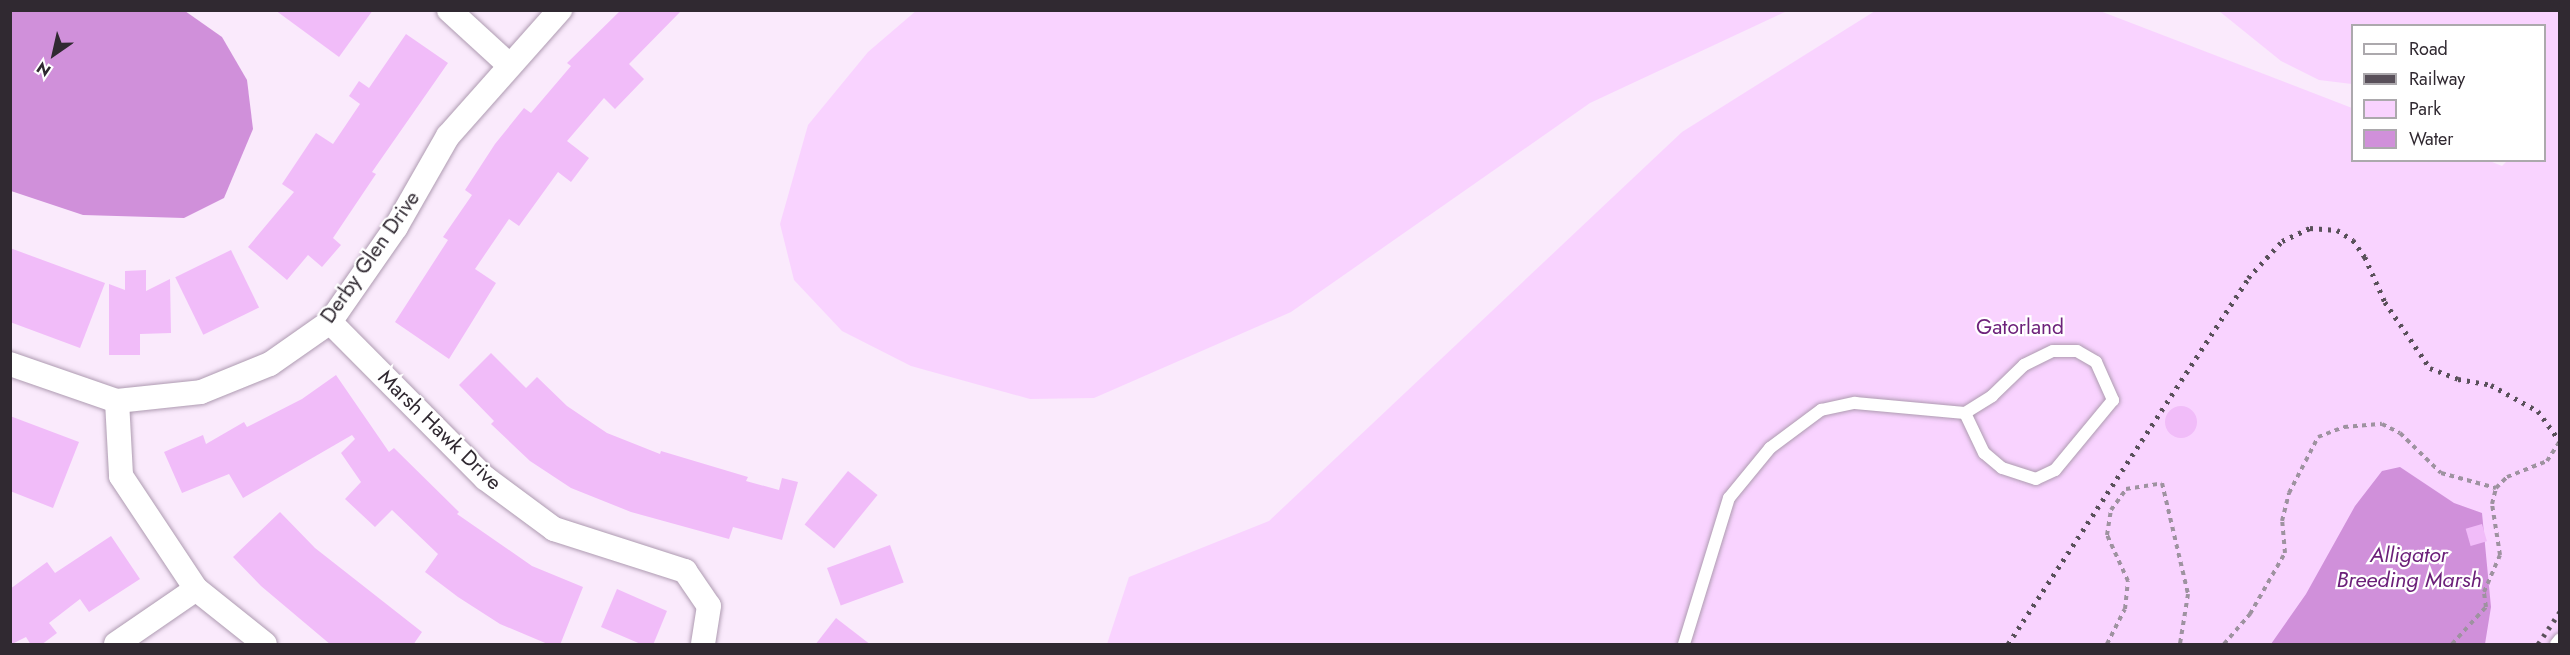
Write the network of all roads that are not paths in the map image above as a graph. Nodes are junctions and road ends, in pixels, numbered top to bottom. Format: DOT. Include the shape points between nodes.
graph roads {
  1 [pos="450,10"];
  2 [pos="560,10"];
  3 [pos="508,64"];
  4 [pos="330,322"];
  5 [pos="10,364"];
  6 [pos="117,401"];
  7 [pos="1965,413"];
  8 [pos="196,589"];
  9 [pos="2559,639"];
  10 [pos="116,645"];
  11 [pos="265,645"];
  12 [pos="704,645"];
  13 [pos="1684,645"];
  14 [pos="2556,645"];
  1 -- 3 [label="street"];
  2 -- 3 [label="street, Derby Glen Drive"];
  3 -- 4 [label="street, Derby Glen Drive" via="448,136 396,227"];
  4 -- 6 [label="street, Derby Glen Drive" via="270,364 201,392"];
  4 -- 12 [label="street, Marsh Hawk Drive" via="485,478 554,530 685,571 709,606"];
  5 -- 6 [label="street, Derby Glen Drive"];
  6 -- 8 [label="street" via="121,476"];
  7 -- 7 [label="lane" via="1992,396 2024,366 2053,351 2077,351 2096,362 2113,400 2055,470 2036,479 2002,468 1984,453"];
  7 -- 13 [label="lane" via="1855,403 1821,410 1770,448 1729,498"];
  8 -- 10 [label="street"];
  8 -- 11 [label="street"];
  9 -- 14 [label="lane"];
}
